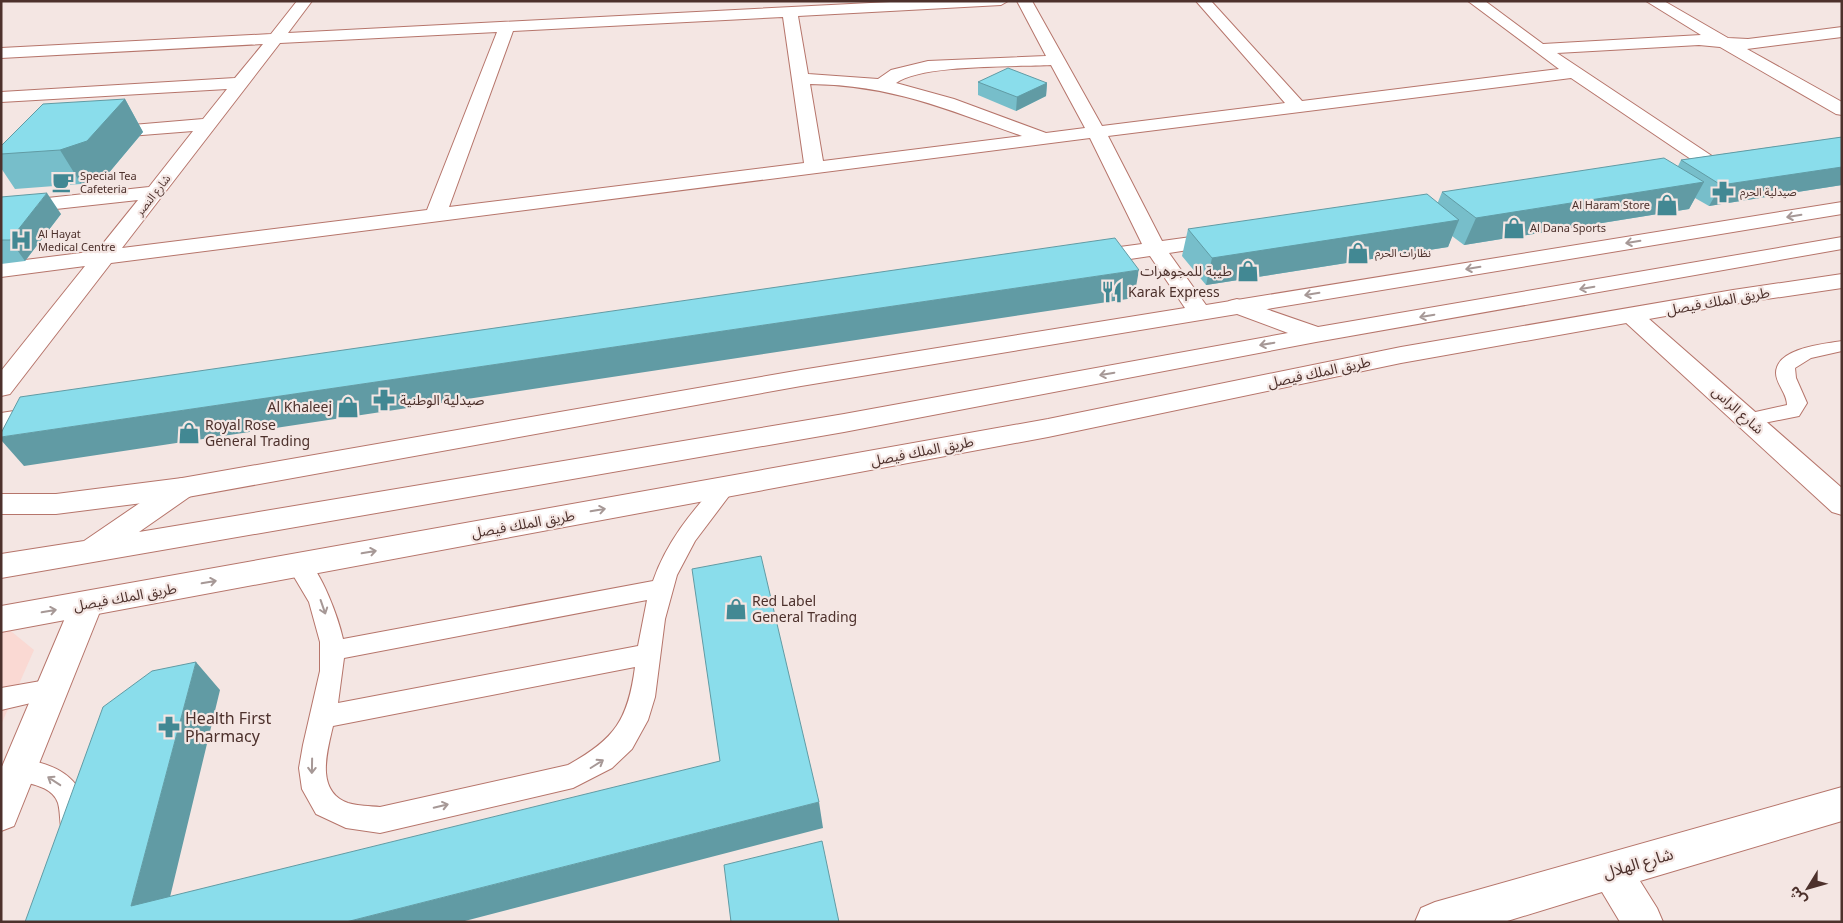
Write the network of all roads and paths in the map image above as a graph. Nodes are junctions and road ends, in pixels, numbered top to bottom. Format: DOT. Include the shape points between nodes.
graph roads {
  1 [pos="305,1"];
  2 [pos="648,1"];
  3 [pos="1001,1"];
  4 [pos="1024,1"];
  5 [pos="1203,1"];
  6 [pos="1475,1"];
  7 [pos="1653,1"];
  8 [pos="790,12"];
  9 [pos="646,19"];
  10 [pos="507,26"];
  11 [pos="1842,32"];
  12 [pos="276,38"];
  13 [pos="1725,43"];
  14 [pos="1540,48"];
  15 [pos="1,53"];
  16 [pos="1056,60"];
  17 [pos="1575,72"];
  18 [pos="800,79"];
  19 [pos="241,83"];
  20 [pos="881,85"];
  21 [pos="1,97"];
  22 [pos="1297,106"];
  23 [pos="1842,110"];
  24 [pos="209,124"];
  25 [pos="1096,131"];
  26 [pos="103,132"];
  27 [pos="1043,138"];
  28 [pos="814,166"];
  29 [pos="1685,170"];
  30 [pos="155,192"];
  31 [pos="1842,208"];
  32 [pos="1,209"];
  33 [pos="436,214"];
  34 [pos="1244,235"];
  35 [pos="1842,243"];
  36 [pos="1156,248"];
  37 [pos="1842,255"];
  38 [pos="105,256"];
  39 [pos="1067,262"];
  40 [pos="1,270"];
  41 [pos="1842,281"];
  42 [pos="1237,306"];
  43 [pos="1200,312"];
  44 [pos="1632,316"];
  45 [pos="1316,335"];
  46 [pos="1842,346"];
  47 [pos="1,388"];
  48 [pos="70,411"];
  49 [pos="1749,420"];
  50 [pos="1,422"];
  51 [pos="182,488"];
  52 [pos="725,488"];
  53 [pos="1,504"];
  54 [pos="1842,505"];
  55 [pos="88,551"];
  56 [pos="7,563"];
  57 [pos="298,565"];
  58 [pos="661,588"];
  59 [pos="87,604"];
  60 [pos="1,619"];
  61 [pos="332,651"];
  62 [pos="650,654"];
  63 [pos="52,689"];
  64 [pos="1,699"];
  65 [pos="323,717"];
  66 [pos="19,770"];
  67 [pos="1842,804"];
  68 [pos="1,814"];
  69 [pos="68,848"];
  70 [pos="1611,870"];
  71 [pos="1435,922"];
  72 [pos="1643,922"];
  1 -- 12 [label="street, شارع النصر"];
  2 -- 9 [label="street"];
  3 -- 8 [label="street"];
  4 -- 16 [label="street"];
  5 -- 22 [label="street"];
  6 -- 14 [label="street"];
  7 -- 13 [label="street"];
  8 -- 9 [label="street"];
  8 -- 18 [label="street"];
  9 -- 10 [label="street"];
  10 -- 12 [label="street"];
  10 -- 33 [label="street"];
  11 -- 13 [label="street" via="1748,44"];
  12 -- 15 [label="street"];
  12 -- 19 [label="street, شارع النصر"];
  13 -- 14 [label="street" via="1699,40"];
  13 -- 23 [label="street"];
  14 -- 17 [label="street"];
  16 -- 20 [label="street" via="928,66 897,74"];
  16 -- 25 [label="street"];
  17 -- 22 [label="street"];
  17 -- 29 [label="street" via="1724,164"];
  18 -- 20 [label="street"];
  18 -- 28 [label="street"];
  19 -- 21 [label="street"];
  19 -- 24 [label="street, شارع النصر"];
  20 -- 27 [label="street" via="936,98"];
  22 -- 25 [label="street"];
  24 -- 26 [label="street"];
  24 -- 30 [label="street, شارع النصر"];
  25 -- 27 [label="street"];
  25 -- 36 [label="street"];
  27 -- 28 [label="street"];
  28 -- 33 [label="street"];
  30 -- 32 [label="street"];
  30 -- 38 [label="street, شارع النصر"];
  31 -- 42 [label="street, one-way"];
  33 -- 38 [label="street"];
  34 -- 36 [label="street"];
  35 -- 45 [label="street, one-way"];
  36 -- 39 [label="street"];
  36 -- 43 [label="street"];
  37 -- 44 [label="street, شارع الراس" via="1622,296 1618,302"];
  38 -- 40 [label="street"];
  38 -- 47 [label="street, شارع النصر"];
  41 -- 44 [label="street, طريق الملك فيصل"];
  42 -- 43 [label="street"];
  42 -- 45 [label="street"];
  43 -- 51 [label="street" via="801,378"];
  44 -- 49 [label="street, شارع الراس"];
  44 -- 52 [label="street, طريق الملك فيصل" via="1401,355 1048,428"];
  45 -- 55 [label="street, one-way" via="835,424"];
  46 -- 49 [label="lane" via="1810,352 1791,362 1786,377 1797,401 1792,412"];
  48 -- 50 [label="street"];
  49 -- 54 [label="street, شارع الراس"];
  51 -- 53 [label="street" via="56,504"];
  51 -- 55 [label="street"];
  57 -- 52 [label="street, طريق الملك فيصل, one-way"];
  52 -- 58 [label="lane" via="687,534"];
  55 -- 56 [label="street"];
  59 -- 57 [label="street, طريق الملك فيصل, one-way"];
  57 -- 61 [label="lane, one-way" via="319,595"];
  58 -- 61 [label="lane"];
  58 -- 62 [label="lane"];
  60 -- 59 [label="street, طريق الملك فيصل, one-way"];
  59 -- 63 [label="street"];
  61 -- 65 [label="lane" via="332,671"];
  62 -- 65 [label="lane"];
  65 -- 62 [label="lane, one-way" via="312,755 316,790 325,804 340,814 359,820 380,820 573,776 590,769 619,748 630,734 637,720"];
  63 -- 64 [label="lane"];
  63 -- 66 [label="street"];
  66 -- 68 [label="street"];
  69 -- 66 [label="lane, one-way" via="74,813 70,798 52,778"];
  67 -- 70 [label="street, شارع الهلال"];
  70 -- 71 [label="street, شارع الهلال"];
  70 -- 72 [label="street"];
}
